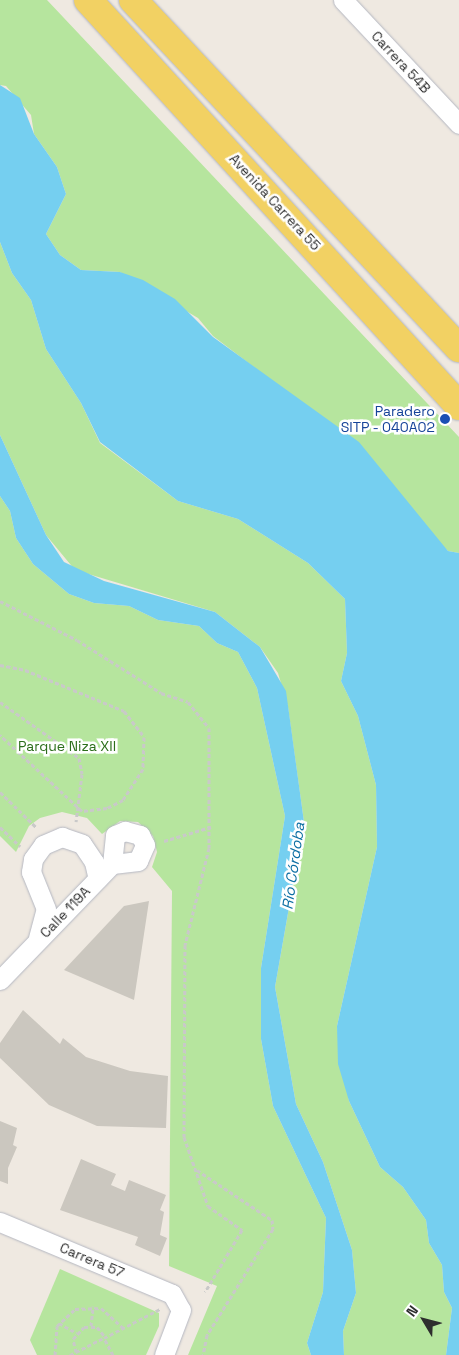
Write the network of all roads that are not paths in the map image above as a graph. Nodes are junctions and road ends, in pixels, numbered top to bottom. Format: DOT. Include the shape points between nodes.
graph roads {
  1 [pos="88,0"];
  2 [pos="133,0"];
  3 [pos="343,0"];
  4 [pos="459,124"];
  5 [pos="459,348"];
  6 [pos="459,406"];
  7 [pos="112,864"];
  8 [pos="98,879"];
  9 [pos="33,946"];
  10 [pos="0,980"];
  11 [pos="0,1222"];
  12 [pos="164,1355"];
  1 -- 6 [label="main road, Avenida Carrera 55"];
  2 -- 5 [label="main road"];
  3 -- 4 [label="street, Carrera 54B"];
  7 -- 8 [label="street, Calle 119A"];
  8 -- 9 [label="street, Calle 119A"];
  8 -- 9 [label="street, Calle 119A" via="90,852 73,839 52,840 33,858 32,877 46,910"];
  9 -- 10 [label="street, Calle 119A"];
  11 -- 12 [label="street, Carrera 57" via="172,1294 181,1303"];
}
